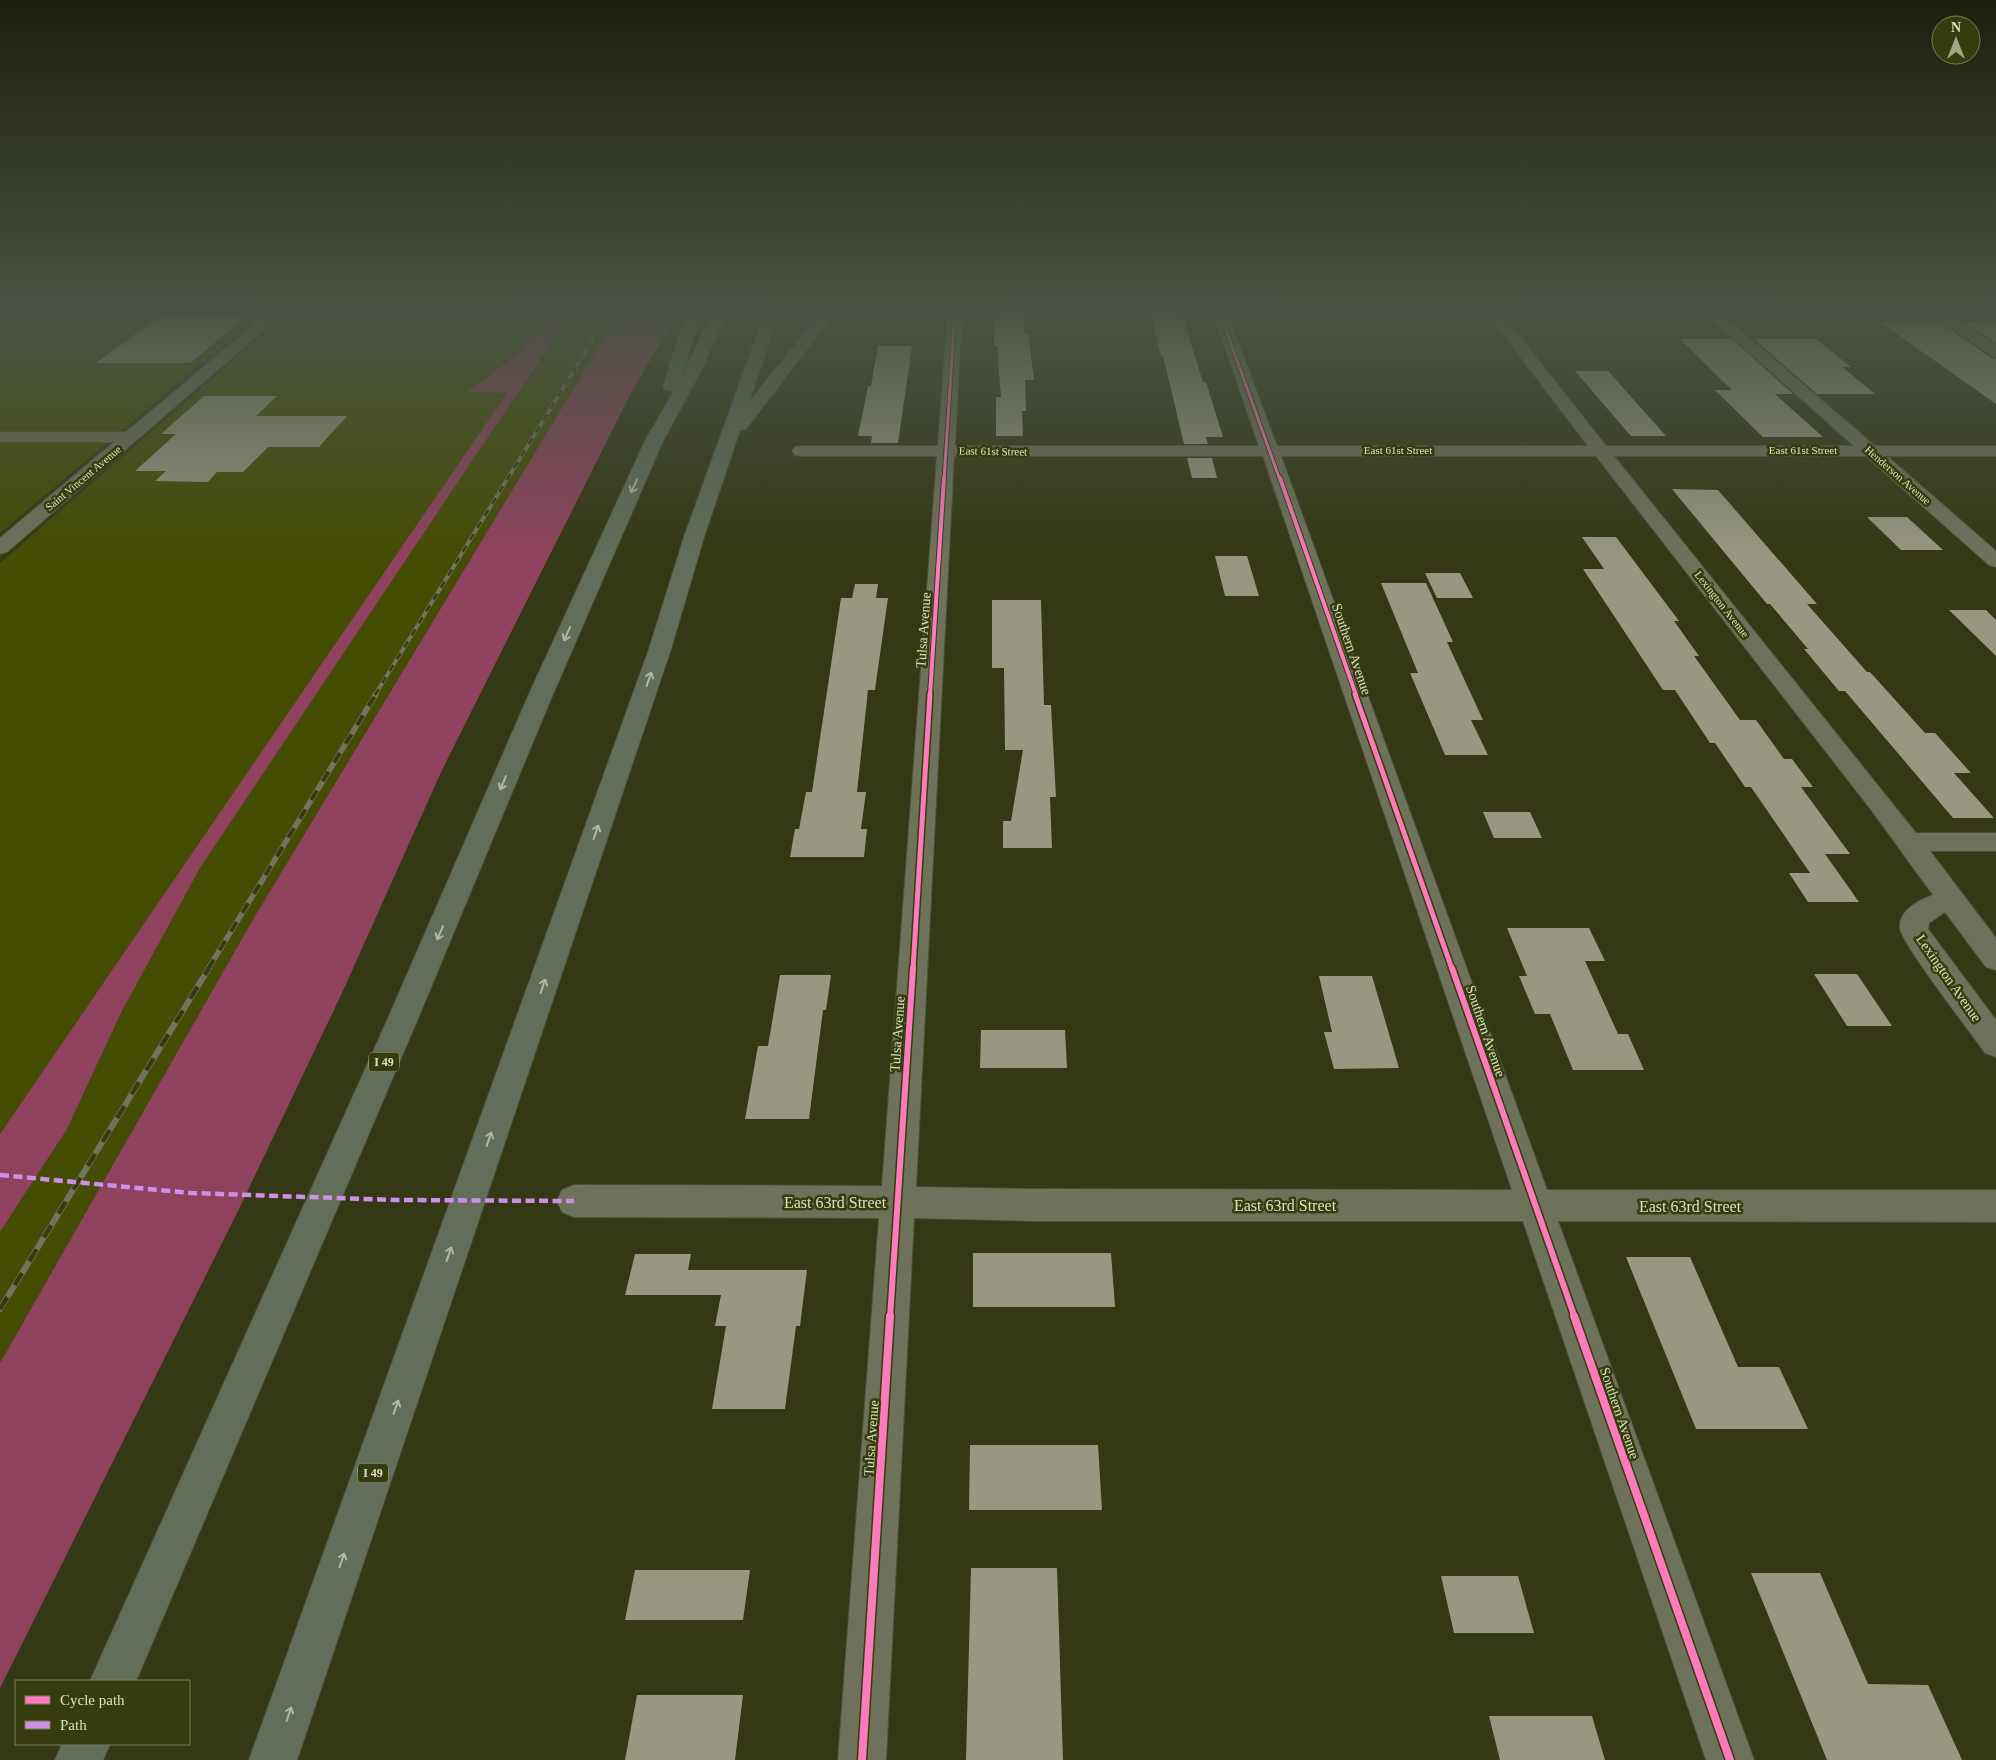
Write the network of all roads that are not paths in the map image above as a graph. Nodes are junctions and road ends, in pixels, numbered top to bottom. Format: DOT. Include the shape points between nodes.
graph roads {
  1 [pos="184,392"];
  2 [pos="669,392"];
  3 [pos="681,392"];
  4 [pos="744,392"];
  5 [pos="765,392"];
  6 [pos="950,392"];
  7 [pos="1249,392"];
  8 [pos="1555,392"];
  9 [pos="1803,392"];
  10 [pos="0,437"];
  11 [pos="132,437"];
  12 [pos="654,441"];
  13 [pos="727,441"];
  14 [pos="1600,450"];
  15 [pos="946,451"];
  16 [pos="1270,451"];
  17 [pos="1870,451"];
  18 [pos="1996,451"];
  19 [pos="801,452"];
  20 [pos="0,548"];
  21 [pos="1996,561"];
  22 [pos="1908,842"];
  23 [pos="1996,842"];
  24 [pos="1950,900"];
  25 [pos="1996,959"];
  26 [pos="1996,1044"];
  27 [pos="574,1201"];
  28 [pos="898,1202"];
  29 [pos="1535,1206"];
  30 [pos="1996,1206"];
  31 [pos="113,1680"];
  32 [pos="86,1745"];
  33 [pos="79,1760"];
  34 [pos="273,1760"];
  35 [pos="862,1760"];
  36 [pos="1730,1760"];
  1 -- 11 [label="street, Saint Vincent Avenue"];
  2 -- 12 [label="highway"];
  3 -- 12 [label="highway, I 49"];
  4 -- 13 [label="highway, I 49"];
  5 -- 13 [label="highway"];
  6 -- 15 [label="street, Tulsa Avenue"];
  7 -- 16 [label="street, Southern Avenue"];
  8 -- 14 [label="street, Lexington Avenue"];
  9 -- 17 [label="street, Henderson Avenue"];
  10 -- 11 [label="street"];
  11 -- 20 [label="street, Saint Vincent Avenue"];
  12 -- 31 [label="highway, I 49, one-way"];
  34 -- 13 [label="highway, I 49, one-way" via="657,659"];
  14 -- 16 [label="street, East 61st Street"];
  14 -- 17 [label="street, East 61st Street"];
  14 -- 22 [label="street, Lexington Avenue"];
  15 -- 16 [label="street, East 61st Street"];
  15 -- 19 [label="street, East 61st Street"];
  15 -- 28 [label="street, Tulsa Avenue"];
  16 -- 29 [label="street, Southern Avenue"];
  17 -- 18 [label="street, East 61st Street"];
  17 -- 21 [label="street, Henderson Avenue"];
  22 -- 23 [label="street"];
  22 -- 24 [label="street, Lexington Avenue"];
  24 -- 25 [label="street, Lexington Avenue"];
  24 -- 26 [label="street, Lexington Avenue" via="1934,905 1916,918 1914,929"];
  27 -- 28 [label="street, East 63rd Street"];
  28 -- 29 [label="street, East 63rd Street"];
  28 -- 35 [label="street, Tulsa Avenue"];
  29 -- 30 [label="street, East 63rd Street"];
  29 -- 36 [label="street, Southern Avenue"];
  32 -- 33 [label="highway"];
}
